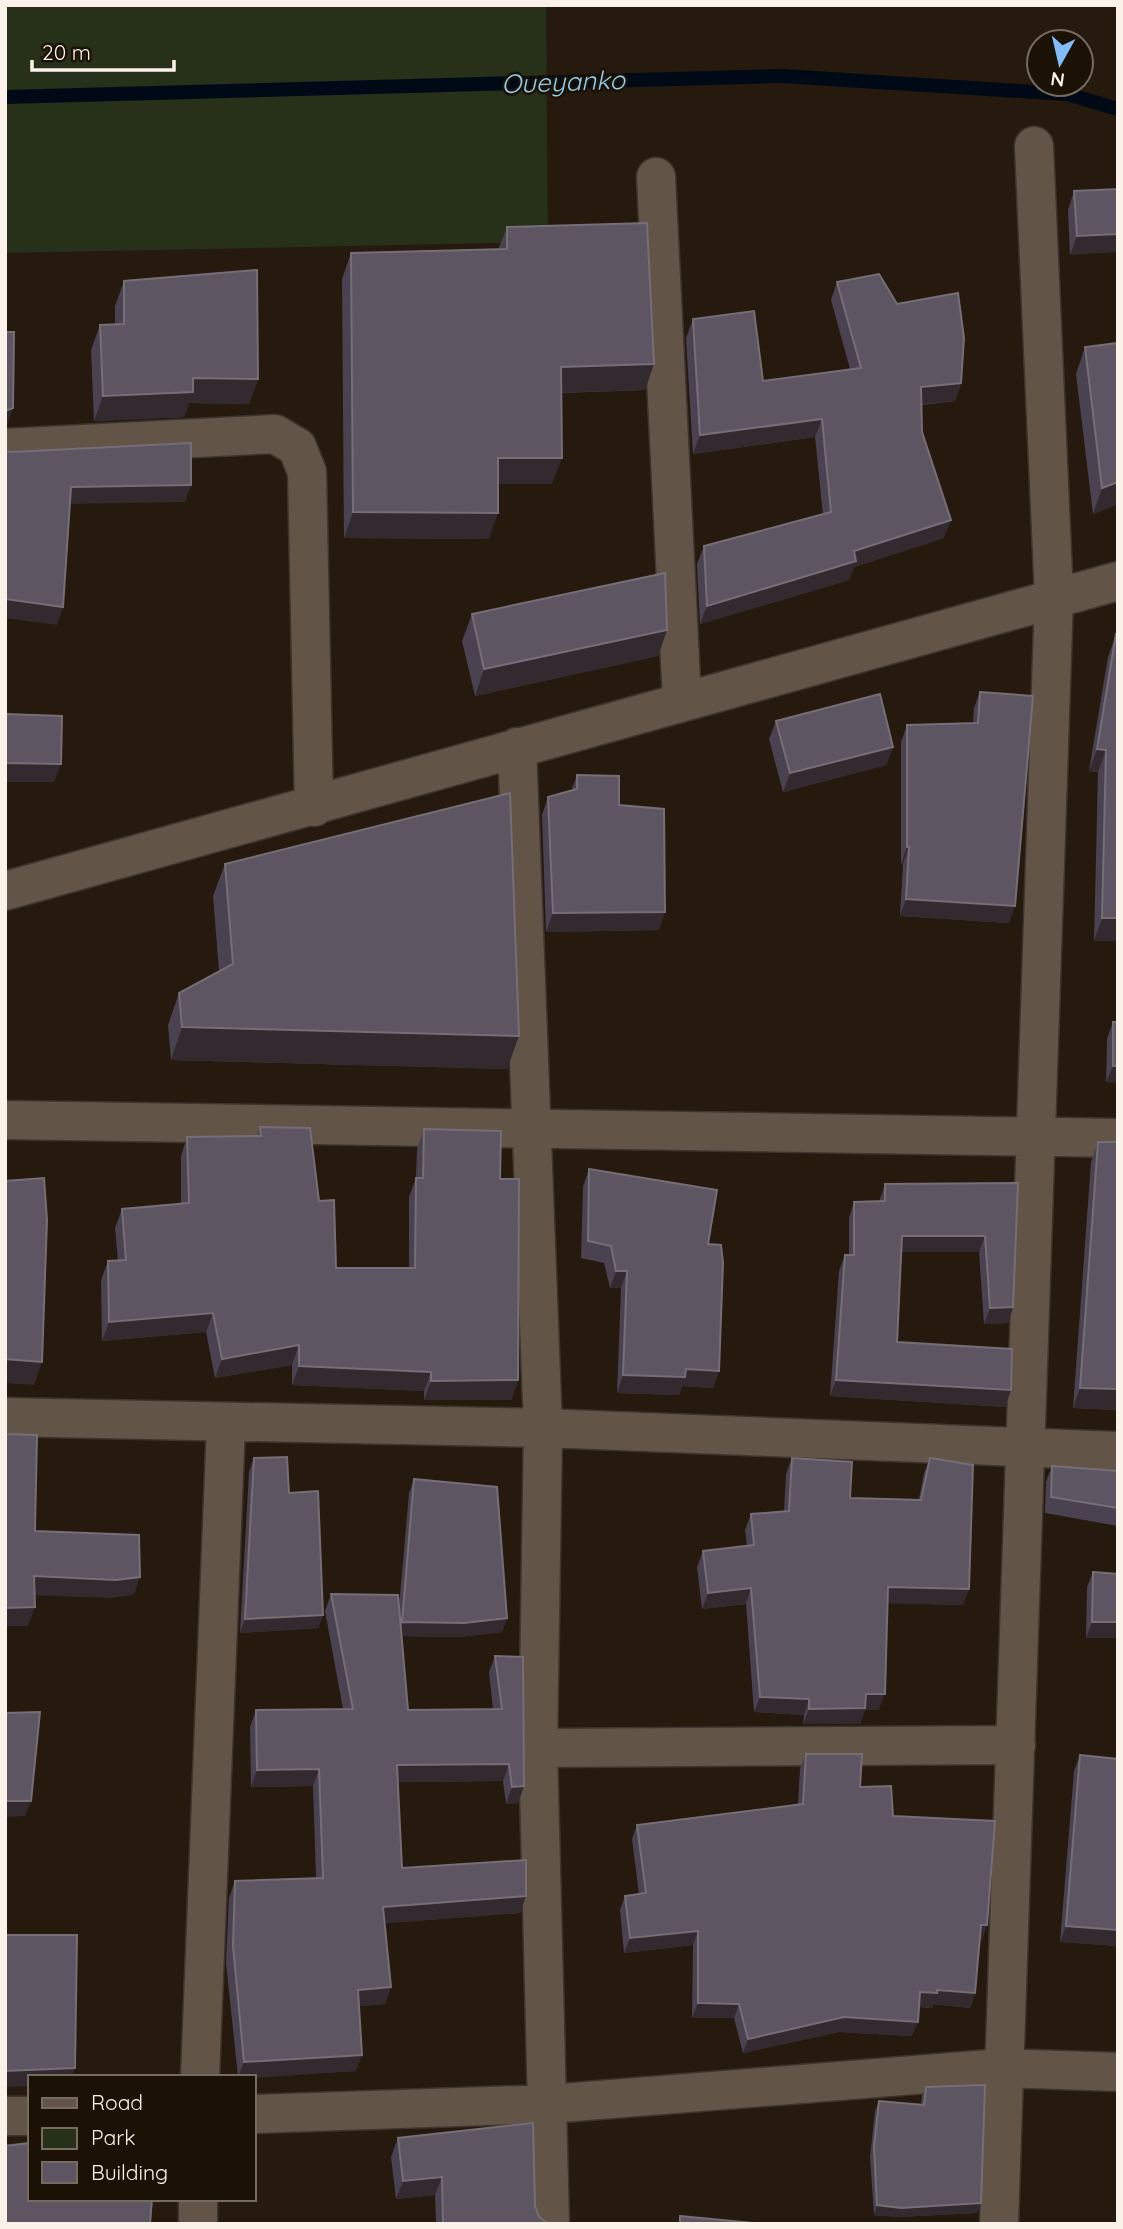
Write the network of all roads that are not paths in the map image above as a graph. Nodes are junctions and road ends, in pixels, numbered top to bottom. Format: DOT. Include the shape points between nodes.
graph roads {
  1 [pos="1034,146"];
  2 [pos="656,177"];
  3 [pos="5,448"];
  4 [pos="1118,580"];
  5 [pos="1054,597"];
  6 [pos="682,701"];
  7 [pos="517,747"];
  8 [pos="314,807"];
  9 [pos="5,891"];
  10 [pos="5,1120"];
  11 [pos="531,1127"];
  12 [pos="1037,1137"];
  13 [pos="1118,1138"];
  14 [pos="5,1417"];
  15 [pos="226,1424"];
  16 [pos="543,1428"];
  17 [pos="1026,1448"];
  18 [pos="1118,1451"];
  19 [pos="1016,1745"];
  20 [pos="538,1748"];
  21 [pos="1002,2068"];
  22 [pos="1118,2072"];
  23 [pos="200,2075"];
  24 [pos="549,2104"];
  25 [pos="256,2114"];
  26 [pos="5,2116"];
  27 [pos="28,2116"];
  28 [pos="198,2201"];
  29 [pos="198,2224"];
  30 [pos="550,2224"];
  31 [pos="999,2224"];
  1 -- 5 [label="street"];
  2 -- 6 [label="street"];
  3 -- 8 [label="street" via="275,434 297,447 307,472"];
  4 -- 5 [label="street"];
  5 -- 6 [label="street"];
  5 -- 12 [label="street"];
  6 -- 7 [label="street"];
  7 -- 8 [label="street"];
  7 -- 11 [label="street"];
  8 -- 9 [label="street"];
  10 -- 11 [label="street"];
  11 -- 12 [label="street"];
  11 -- 16 [label="street"];
  12 -- 13 [label="street"];
  12 -- 17 [label="street"];
  14 -- 15 [label="street"];
  15 -- 16 [label="street"];
  15 -- 23 [label="street"];
  16 -- 17 [label="street"];
  16 -- 20 [label="street"];
  17 -- 18 [label="street"];
  17 -- 19 [label="street"];
  19 -- 20 [label="street"];
  19 -- 21 [label="street"];
  20 -- 24 [label="street"];
  21 -- 22 [label="street"];
  21 -- 24 [label="street"];
  21 -- 31 [label="street"];
  24 -- 25 [label="street"];
  24 -- 30 [label="street"];
  26 -- 27 [label="street"];
  28 -- 29 [label="street"];
}
